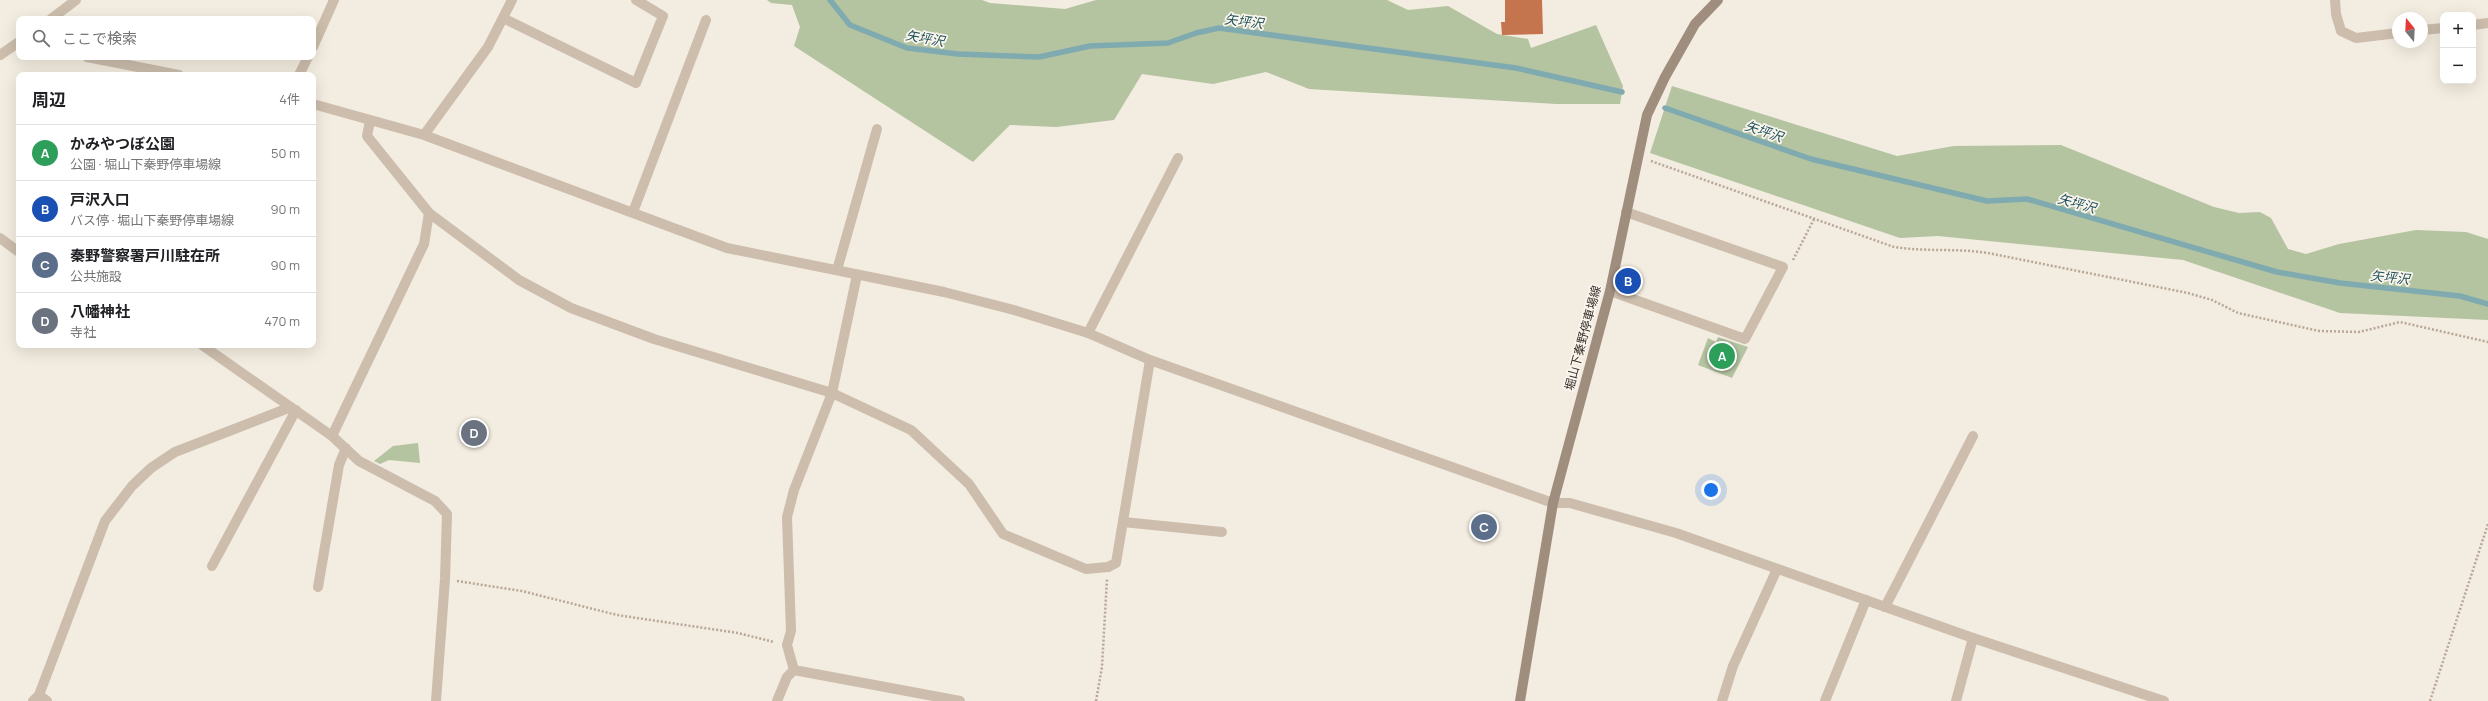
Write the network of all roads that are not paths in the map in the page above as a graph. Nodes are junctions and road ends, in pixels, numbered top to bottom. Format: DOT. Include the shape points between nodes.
graph roads {
  1 [pos="76,0"];
  2 [pos="334,0"];
  3 [pos="512,0"];
  4 [pos="636,0"];
  5 [pos="1718,0"];
  6 [pos="2335,0"];
  7 [pos="55,16"];
  8 [pos="503,18"];
  9 [pos="706,20"];
  10 [pos="2488,23"];
  11 [pos="2476,25"];
  12 [pos="2440,28"];
  13 [pos="2428,29"];
  14 [pos="2392,34"];
  15 [pos="316,40"];
  16 [pos="16,44"];
  17 [pos="0,55"];
  18 [pos="103,60"];
  19 [pos="306,60"];
  20 [pos="163,72"];
  21 [pos="300,72"];
  22 [pos="316,105"];
  23 [pos="370,121"];
  24 [pos="877,129"];
  25 [pos="424,134"];
  26 [pos="1178,158"];
  27 [pos="633,212"];
  28 [pos="1626,212"];
  29 [pos="429,213"];
  30 [pos="0,238"];
  31 [pos="16,250"];
  32 [pos="837,270"];
  33 [pos="857,275"];
  34 [pos="1610,291"];
  35 [pos="1088,333"];
  36 [pos="206,348"];
  37 [pos="1150,360"];
  38 [pos="832,393"];
  39 [pos="294,408"];
  40 [pos="332,436"];
  41 [pos="1973,436"];
  42 [pos="346,448"];
  43 [pos="1553,503"];
  44 [pos="1123,522"];
  45 [pos="1222,532"];
  46 [pos="212,566"];
  47 [pos="1777,569"];
  48 [pos="318,587"];
  49 [pos="1866,600"];
  50 [pos="1885,607"];
  51 [pos="1973,638"];
  52 [pos="794,670"];
  53 [pos="40,699"];
  54 [pos="436,701"];
  55 [pos="777,701"];
  56 [pos="960,701"];
  57 [pos="1520,701"];
  58 [pos="1722,701"];
  59 [pos="1825,701"];
  60 [pos="1956,701"];
  61 [pos="2164,701"];
  1 -- 7 [label="street"];
  2 -- 15 [label="street"];
  3 -- 8 [label="street"];
  4 -- 8 [label="street" via="663,16 636,83"];
  5 -- 28 [label="main road, 堀山下秦野停車場線" via="1695,24 1647,115"];
  6 -- 14 [label="street" via="2341,31 2356,38"];
  8 -- 25 [label="street" via="488,47"];
  9 -- 27 [label="street"];
  10 -- 11 [label="street"];
  12 -- 13 [label="street"];
  16 -- 17 [label="street"];
  18 -- 20 [label="street"];
  19 -- 21 [label="street"];
  22 -- 23 [label="street"];
  23 -- 25 [label="street"];
  23 -- 29 [label="street" via="367,136"];
  24 -- 32 [label="street"];
  25 -- 27 [label="street"];
  26 -- 35 [label="street"];
  27 -- 32 [label="street" via="727,248"];
  28 -- 34 [label="main road, 堀山下秦野停車場線"];
  28 -- 34 [label="street" via="1783,267 1745,339"];
  29 -- 38 [label="street" via="519,280 571,308 654,339"];
  29 -- 40 [label="street" via="424,244"];
  30 -- 31 [label="street"];
  32 -- 33 [label="street"];
  33 -- 35 [label="street" via="944,292"];
  33 -- 38 [label="street"];
  34 -- 43 [label="main road, 堀山下秦野停車場線"];
  35 -- 37 [label="street"];
  36 -- 39 [label="street"];
  37 -- 43 [label="street"];
  37 -- 44 [label="street"];
  38 -- 44 [label="street" via="911,430 969,484 1003,534 1086,569 1108,567 1116,563"];
  38 -- 52 [label="street" via="786,517 791,631 787,645"];
  39 -- 40 [label="street"];
  39 -- 46 [label="street"];
  39 -- 53 [label="street" via="175,452 151,468 132,486 105,521"];
  40 -- 42 [label="street"];
  41 -- 50 [label="street"];
  42 -- 48 [label="street" via="339,465"];
  42 -- 54 [label="street" via="359,461 434,500 447,514"];
  43 -- 47 [label="street" via="1570,503 1676,533"];
  43 -- 57 [label="main road, 堀山下秦野停車場線"];
  44 -- 45 [label="street"];
  47 -- 49 [label="street"];
  47 -- 58 [label="street" via="1732,666"];
  49 -- 50 [label="street"];
  49 -- 59 [label="street"];
  50 -- 51 [label="street"];
  51 -- 60 [label="street"];
  51 -- 61 [label="street"];
  52 -- 55 [label="street" via="787,677"];
  52 -- 56 [label="street"];
}
